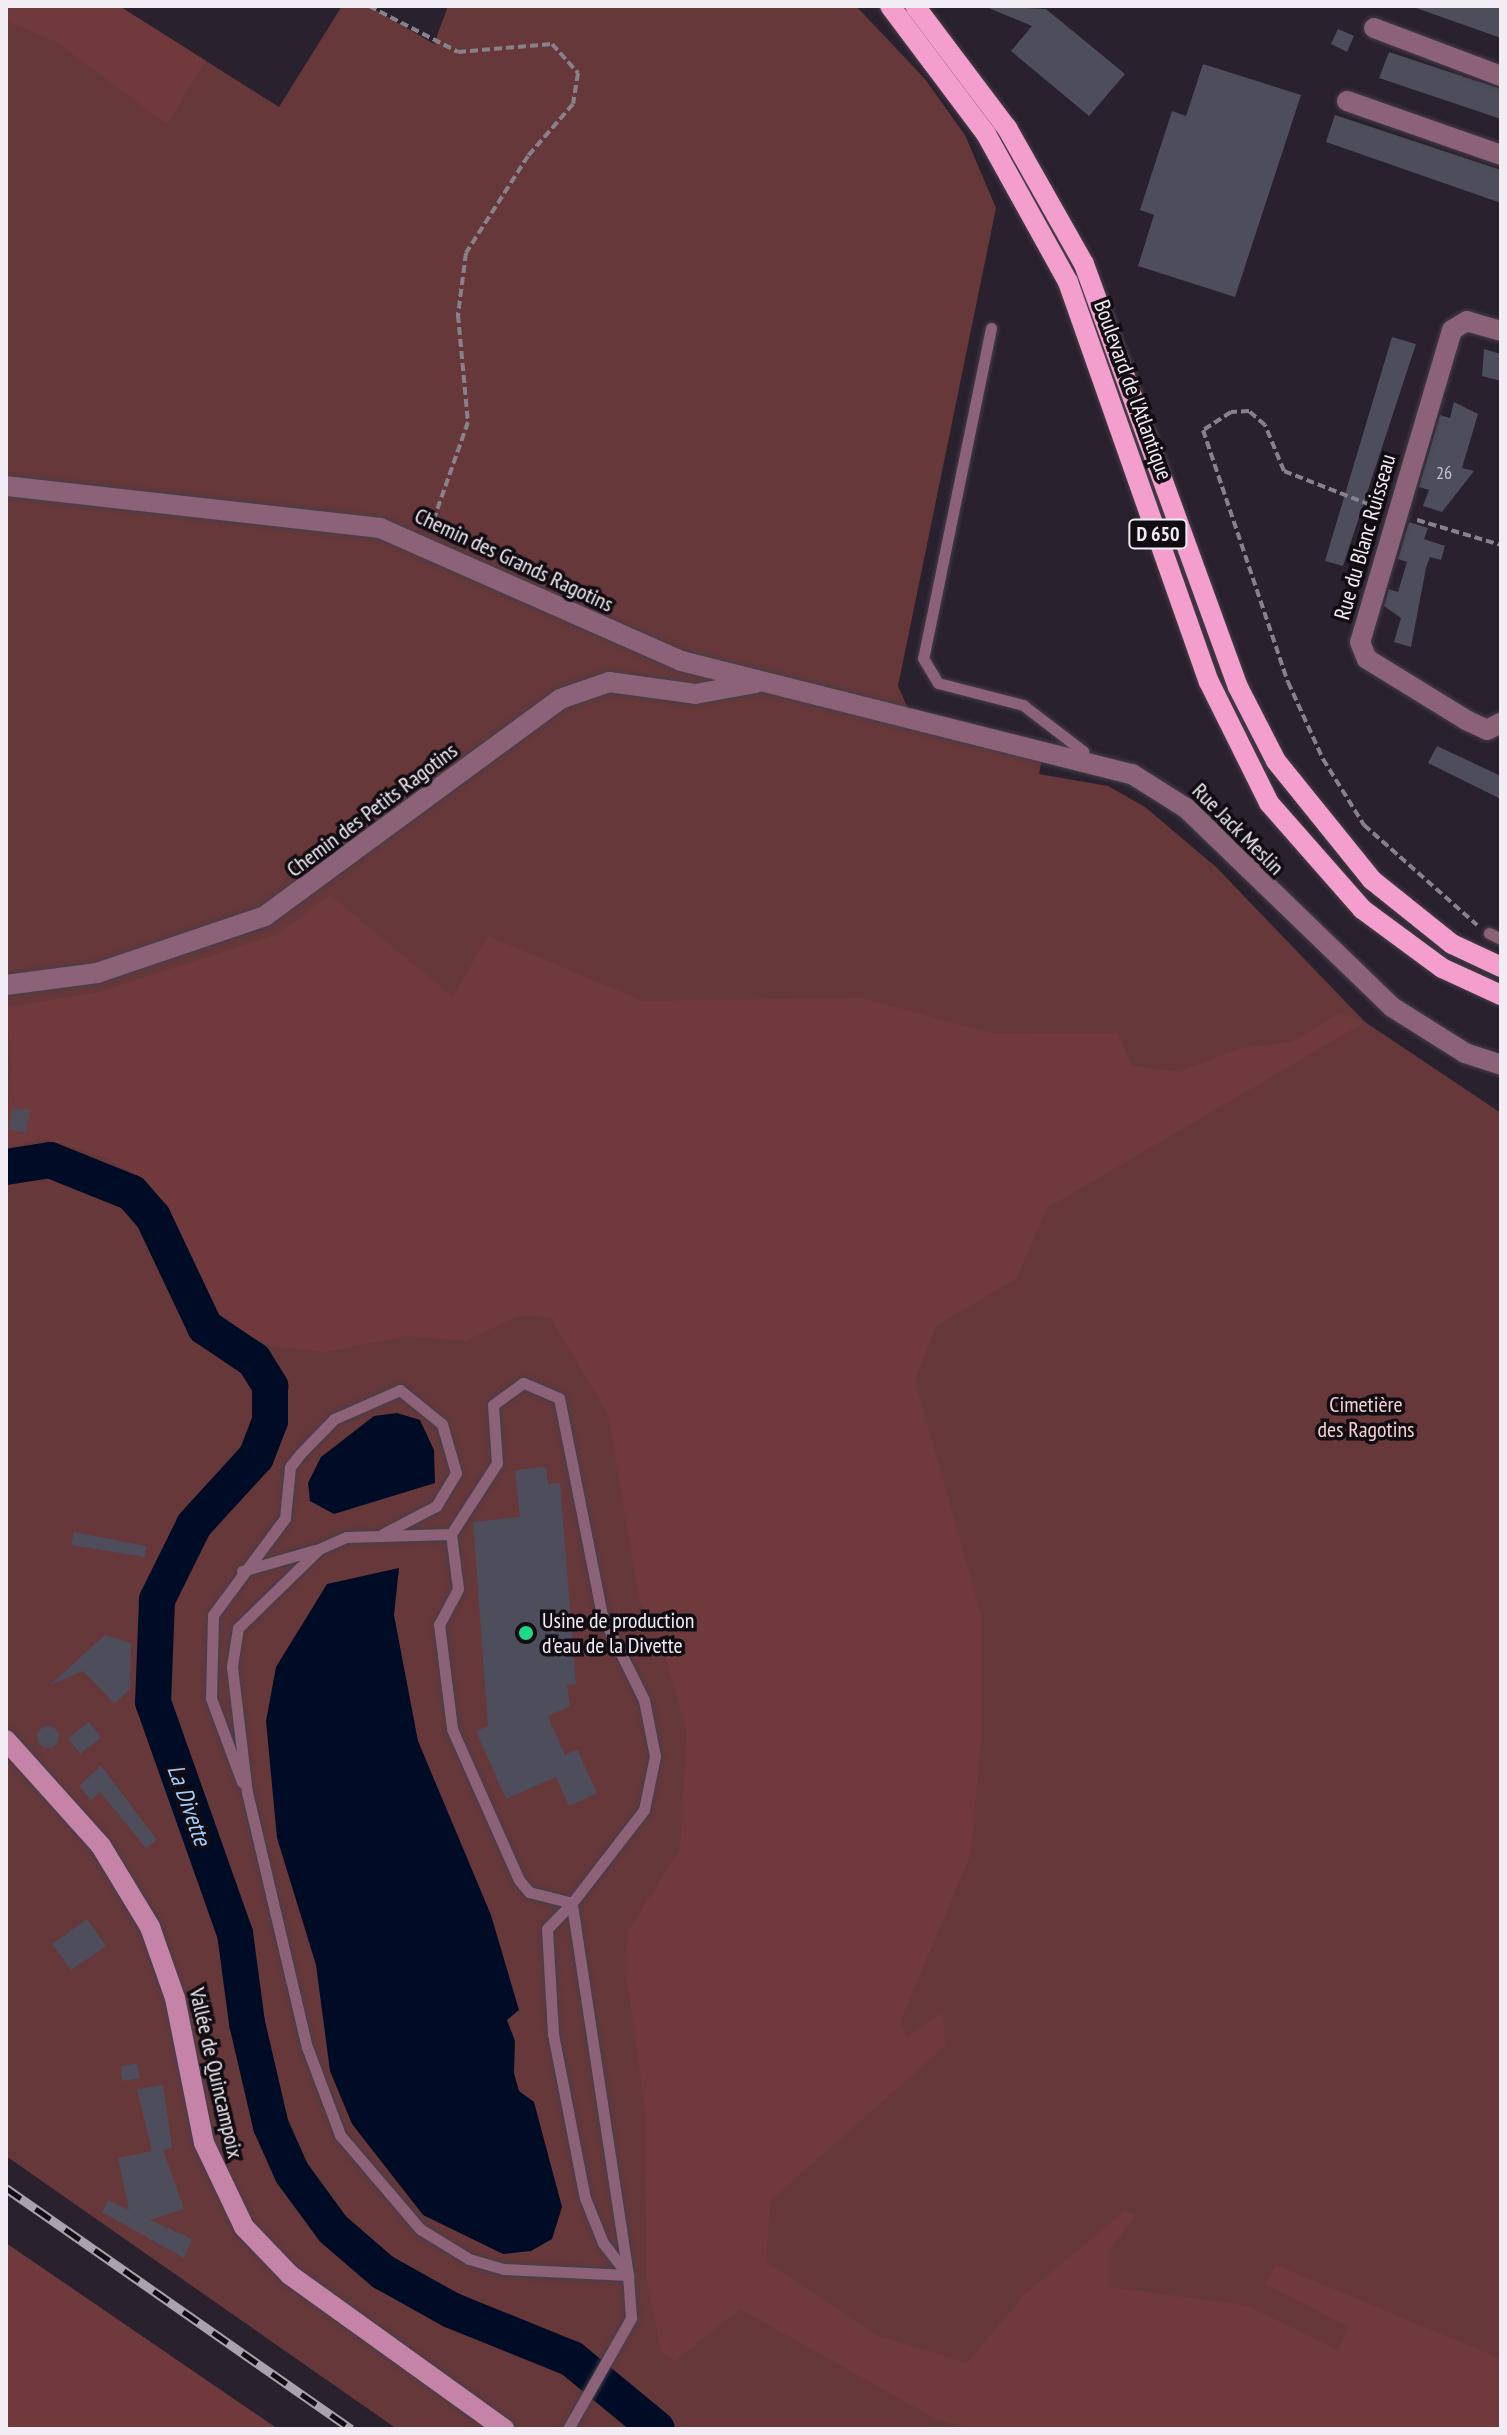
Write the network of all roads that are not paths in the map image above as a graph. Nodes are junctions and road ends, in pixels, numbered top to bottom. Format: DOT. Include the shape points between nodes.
graph roads {
  1 [pos="890,6"];
  2 [pos="915,6"];
  3 [pos="1374,28"];
  4 [pos="1501,76"];
  5 [pos="1347,101"];
  6 [pos="1501,155"];
  7 [pos="991,328"];
  8 [pos="1501,331"];
  9 [pos="6,486"];
  10 [pos="756,683"];
  11 [pos="1501,723"];
  12 [pos="1081,760"];
  13 [pos="1489,933"];
  14 [pos="1501,939"];
  15 [pos="1501,967"];
  16 [pos="6,985"];
  17 [pos="1501,995"];
  18 [pos="1501,1065"];
  19 [pos="383,1534"];
  20 [pos="451,1534"];
  21 [pos="319,1549"];
  22 [pos="242,1571"];
  23 [pos="6,1740"];
  24 [pos="247,1792"];
  25 [pos="572,1903"];
  26 [pos="628,2275"];
  27 [pos="504,2429"];
  28 [pos="568,2429"];
  1 -- 17 [label="main road, Boulevard de l'Atlantique / D 650" via="986,134 1068,282 1209,682 1269,803 1362,909 1442,968"];
  2 -- 15 [label="main road, Boulevard de l'Atlantique / D 650" via="1007,128 1084,264 1238,687 1276,761 1372,880 1452,944"];
  3 -- 4 [label="street"];
  5 -- 6 [label="street"];
  7 -- 12 [label="lane" via="923,658 938,683 1023,705 1083,751"];
  8 -- 11 [label="street, Rue du Blanc Ruisseau" via="1467,321 1452,330 1360,642 1367,659 1487,730"];
  9 -- 10 [label="street, Chemin des Grands Ragotins" via="337,521 425,543 651,650"];
  10 -- 12 [label="street, Rue Jack Meslin"];
  10 -- 16 [label="street, Chemin des Petits Ragotins" via="695,694 609,682 560,699 265,916 97,973"];
  12 -- 18 [label="street, Rue Jack Meslin" via="1165,791 1382,999 1431,1034"];
  13 -- 14 [label="lane"];
  19 -- 20 [label="lane"];
  19 -- 21 [label="lane"];
  19 -- 22 [label="lane" via="436,1506 456,1473 442,1424 400,1390 334,1419 300,1454 290,1467 285,1518"];
  20 -- 25 [label="lane" via="458,1589 439,1624 452,1729 519,1880 529,1892"];
  20 -- 25 [label="lane" via="497,1463 499,1395 523,1383 549,1388 564,1412 602,1615 644,1700 655,1756 644,1810"];
  21 -- 22 [label="lane"];
  21 -- 24 [label="lane" via="238,1628 232,1667"];
  22 -- 24 [label="lane" via="213,1615 208,1655 217,1725"];
  23 -- 27 [label="main road, Vallée de Quincampoix" via="101,1846 150,1927 175,1998 204,2143 244,2227 290,2275"];
  24 -- 26 [label="lane" via="307,2047 327,2109 361,2168 420,2229 469,2259 515,2270"];
  25 -- 26 [label="lane"];
  25 -- 26 [label="lane" via="547,1929 553,2034 585,2198 603,2243"];
  26 -- 28 [label="lane" via="630,2329"];
}
